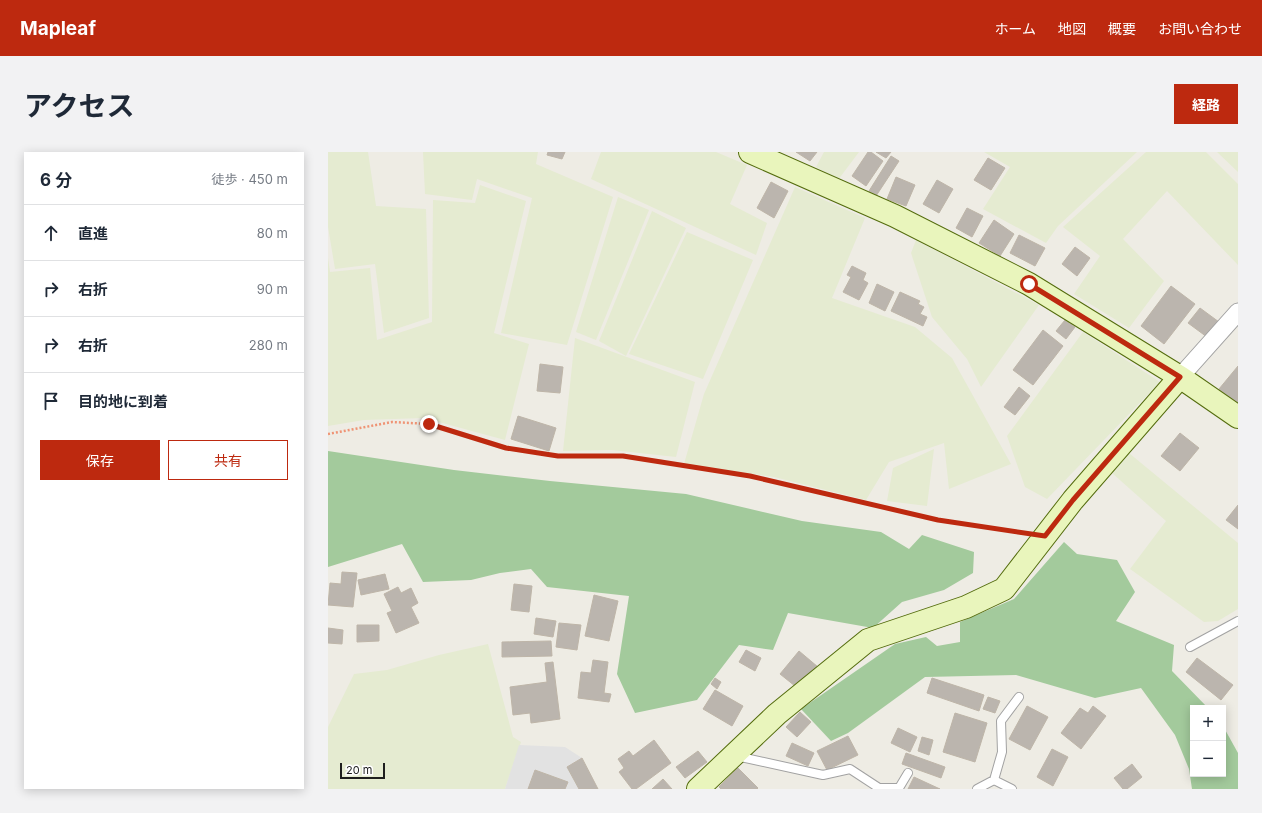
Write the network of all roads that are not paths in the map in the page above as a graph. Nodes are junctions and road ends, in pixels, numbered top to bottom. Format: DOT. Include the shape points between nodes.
graph roads {
  1 [pos="750,152"];
  2 [pos="1238,312"];
  3 [pos="1180,377"];
  4 [pos="1238,417"];
  5 [pos="1238,621"];
  6 [pos="1190,647"];
  7 [pos="1019,697"];
  8 [pos="733,755"];
  9 [pos="908,773"];
  10 [pos="994,780"];
  11 [pos="698,789"];
  12 [pos="977,789"];
  13 [pos="1012,789"];
  1 -- 3 [label="street" via="895,216 1029,284"];
  2 -- 3 [label="street"];
  3 -- 4 [label="street"];
  3 -- 8 [label="street" via="1073,500 1004,589 966,607 868,640 777,714"];
  5 -- 6 [label="lane"];
  7 -- 10 [label="lane" via="1001,721 1002,752"];
  8 -- 9 [label="lane" via="823,775 850,768 878,788 899,788"];
  8 -- 11 [label="street"];
  10 -- 12 [label="lane"];
  10 -- 13 [label="lane"];
}
